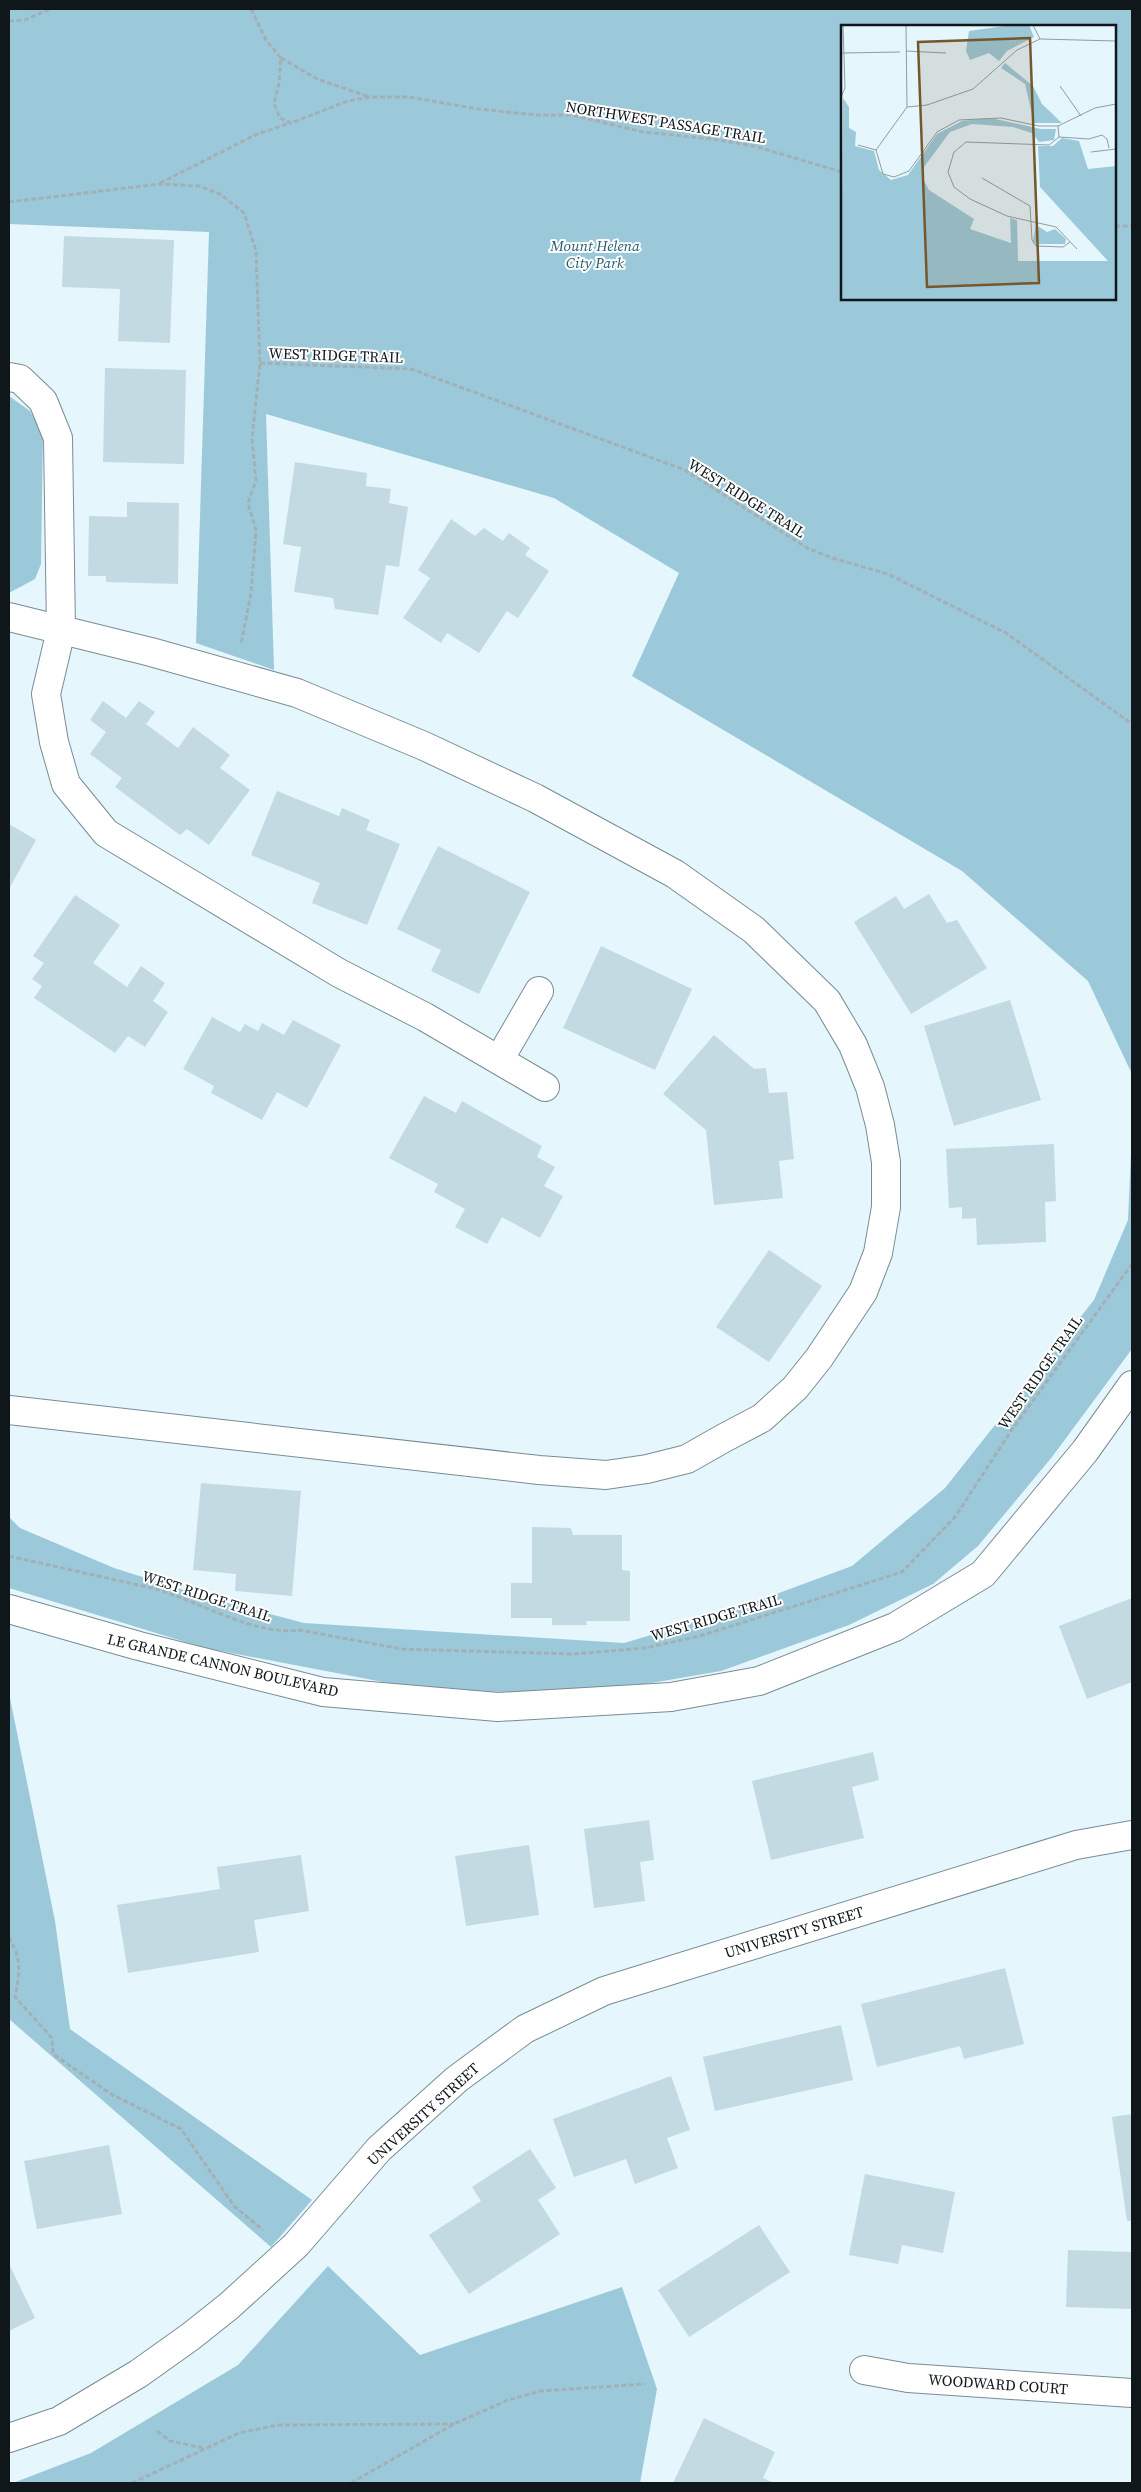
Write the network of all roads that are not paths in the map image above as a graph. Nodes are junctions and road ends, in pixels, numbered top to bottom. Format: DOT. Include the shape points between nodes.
graph roads {
  1 [pos="9,376"];
  2 [pos="9,617"];
  3 [pos="61,630"];
  4 [pos="539,991"];
  5 [pos="499,1060"];
  6 [pos="545,1088"];
  7 [pos="1132,1384"];
  8 [pos="9,1410"];
  9 [pos="9,1609"];
  10 [pos="1132,1835"];
  11 [pos="864,2370"];
  12 [pos="1132,2393"];
  13 [pos="9,2438"];
  1 -- 3 [label="street" via="20,378 43,401 58,438"];
  2 -- 3 [label="street"];
  3 -- 5 [label="street" via="46,694 54,742 66,784 106,833 339,973"];
  3 -- 8 [label="street" via="297,693 424,746 535,798 675,874 754,930 827,1001 853,1045 870,1087 886,1162 886,1207 878,1253 863,1292 795,1388 762,1418 687,1459 647,1469 606,1475 539,1470"];
  4 -- 5 [label="street"];
  5 -- 6 [label="street"];
  7 -- 9 [label="street, LE GRANDE CANNON BOULEVARD" via="1085,1451 983,1574 895,1627 759,1681 671,1697 498,1707 323,1692"];
  10 -- 13 [label="street, UNIVERSITY STREET" via="1076,1845 604,1991 525,2029 457,2079 379,2149 296,2245 190,2337 138,2374 59,2421"];
  11 -- 12 [label="street, WOODWARD COURT" via="908,2378"];
}
